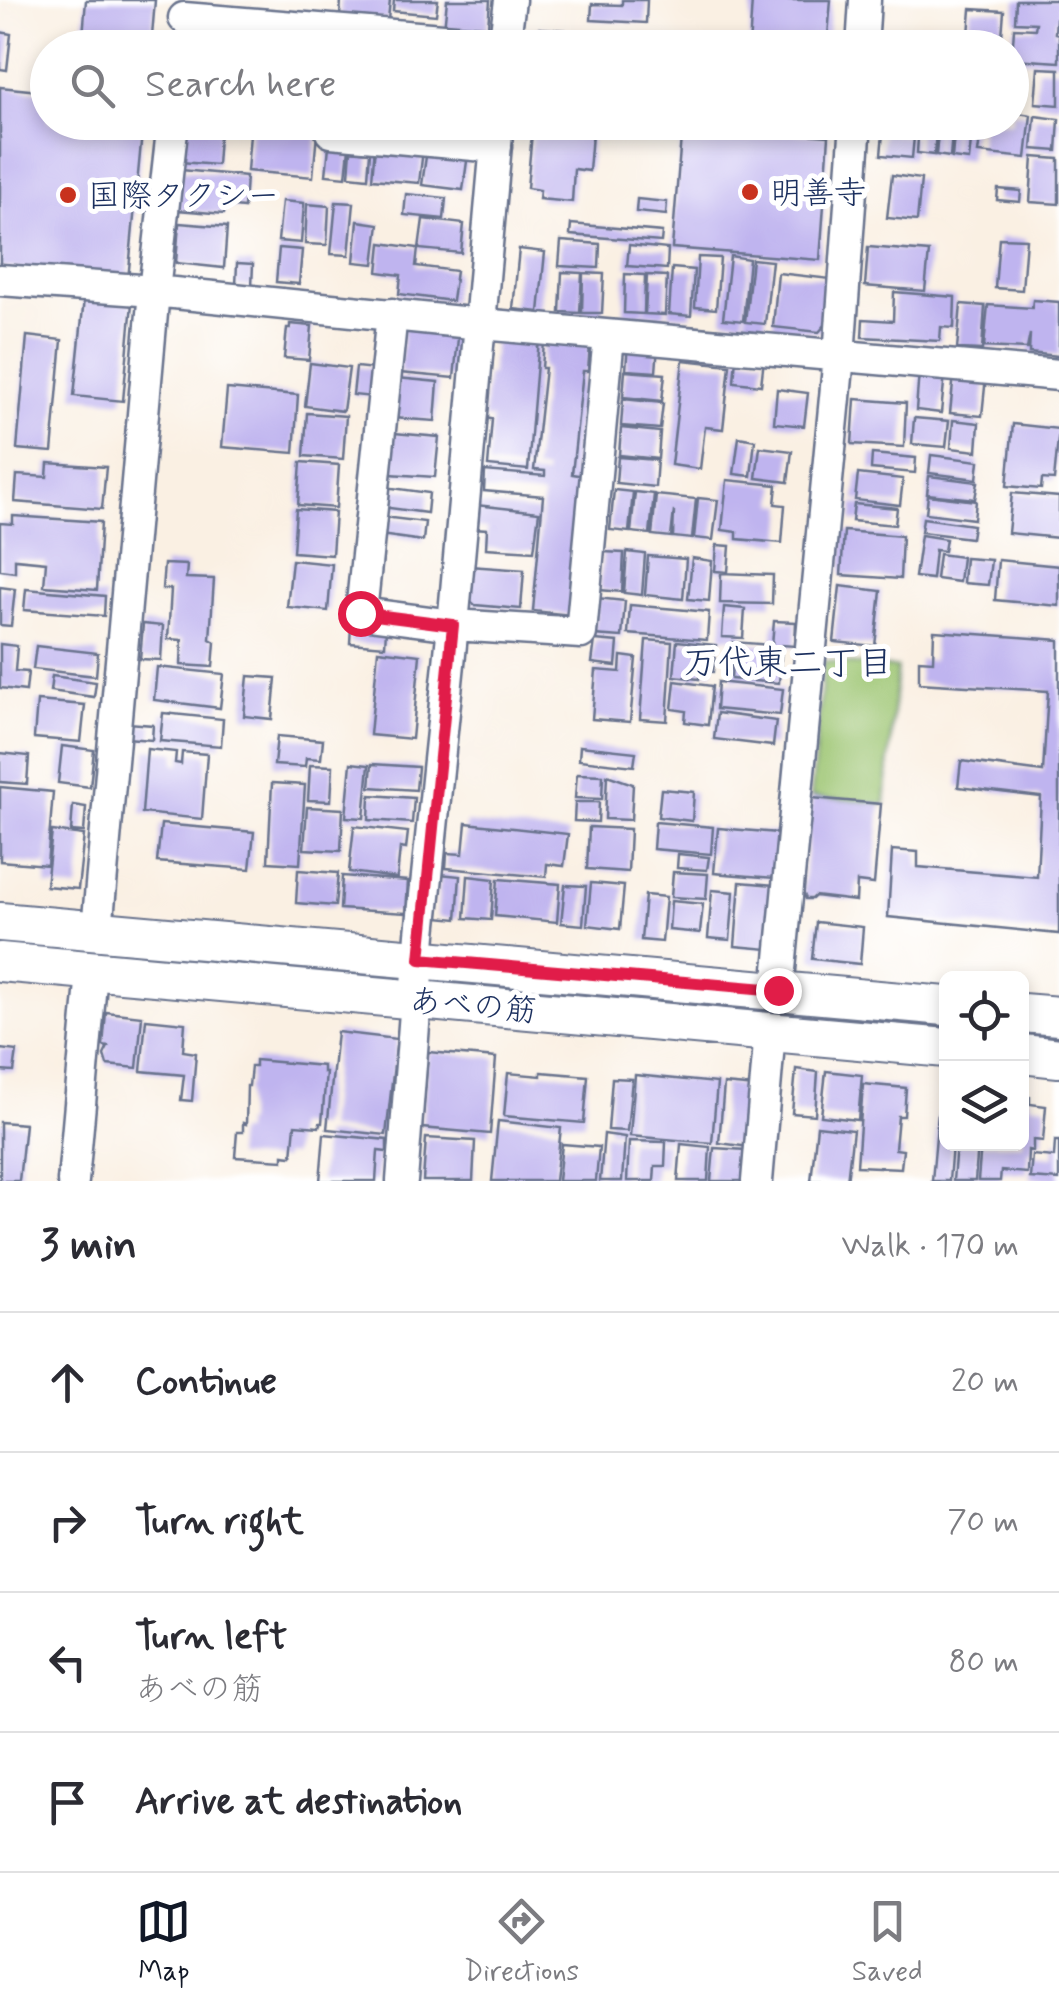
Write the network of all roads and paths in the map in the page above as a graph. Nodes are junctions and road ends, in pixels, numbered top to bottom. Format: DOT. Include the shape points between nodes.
graph roads {
  1 [pos="510,0"];
  2 [pos="866,0"];
  3 [pos="184,22"];
  4 [pos="291,30"];
  5 [pos="506,30"];
  6 [pos="864,30"];
  7 [pos="171,140"];
  8 [pos="497,140"];
  9 [pos="855,140"];
  10 [pos="0,280"];
  11 [pos="154,292"];
  12 [pos="392,314"];
  13 [pos="481,324"];
  14 [pos="608,336"];
  15 [pos="838,356"];
  16 [pos="1059,375"];
  17 [pos="453,625"];
  18 [pos="0,922"];
  19 [pos="97,930"];
  20 [pos="420,959"];
  21 [pos="0,962"];
  22 [pos="92,972"];
  23 [pos="778,990"];
  24 [pos="417,999"];
  25 [pos="939,1005"];
  26 [pos="1029,1014"];
  27 [pos="1059,1016"];
  28 [pos="770,1032"];
  29 [pos="939,1047"];
  30 [pos="1029,1055"];
  31 [pos="1059,1058"];
  32 [pos="73,1181"];
  33 [pos="402,1181"];
  34 [pos="758,1181"];
  1 -- 5 [label="street"];
  2 -- 6 [label="street"];
  3 -- 4 [label="street"];
  7 -- 11 [label="street"];
  8 -- 13 [label="street"];
  9 -- 15 [label="street"];
  10 -- 11 [label="street"];
  11 -- 12 [label="street"];
  11 -- 19 [label="street"];
  12 -- 13 [label="street"];
  12 -- 17 [label="street" via="360,613"];
  13 -- 14 [label="street"];
  13 -- 17 [label="street"];
  14 -- 15 [label="street"];
  14 -- 17 [label="street" via="581,632"];
  15 -- 16 [label="street"];
  15 -- 23 [label="street"];
  17 -- 20 [label="street"];
  18 -- 19 [label="main road, あべの筋"];
  19 -- 20 [label="main road, あべの筋"];
  20 -- 23 [label="main road, あべの筋"];
  20 -- 24 [label="street"];
  21 -- 22 [label="main road, あべの筋"];
  22 -- 24 [label="main road, あべの筋"];
  22 -- 32 [label="street"];
  23 -- 25 [label="main road, あべの筋"];
  24 -- 28 [label="main road, あべの筋"];
  24 -- 33 [label="street"];
  26 -- 27 [label="main road"];
  28 -- 29 [label="main road, あべの筋"];
  28 -- 34 [label="street"];
  30 -- 31 [label="main road"];
}
